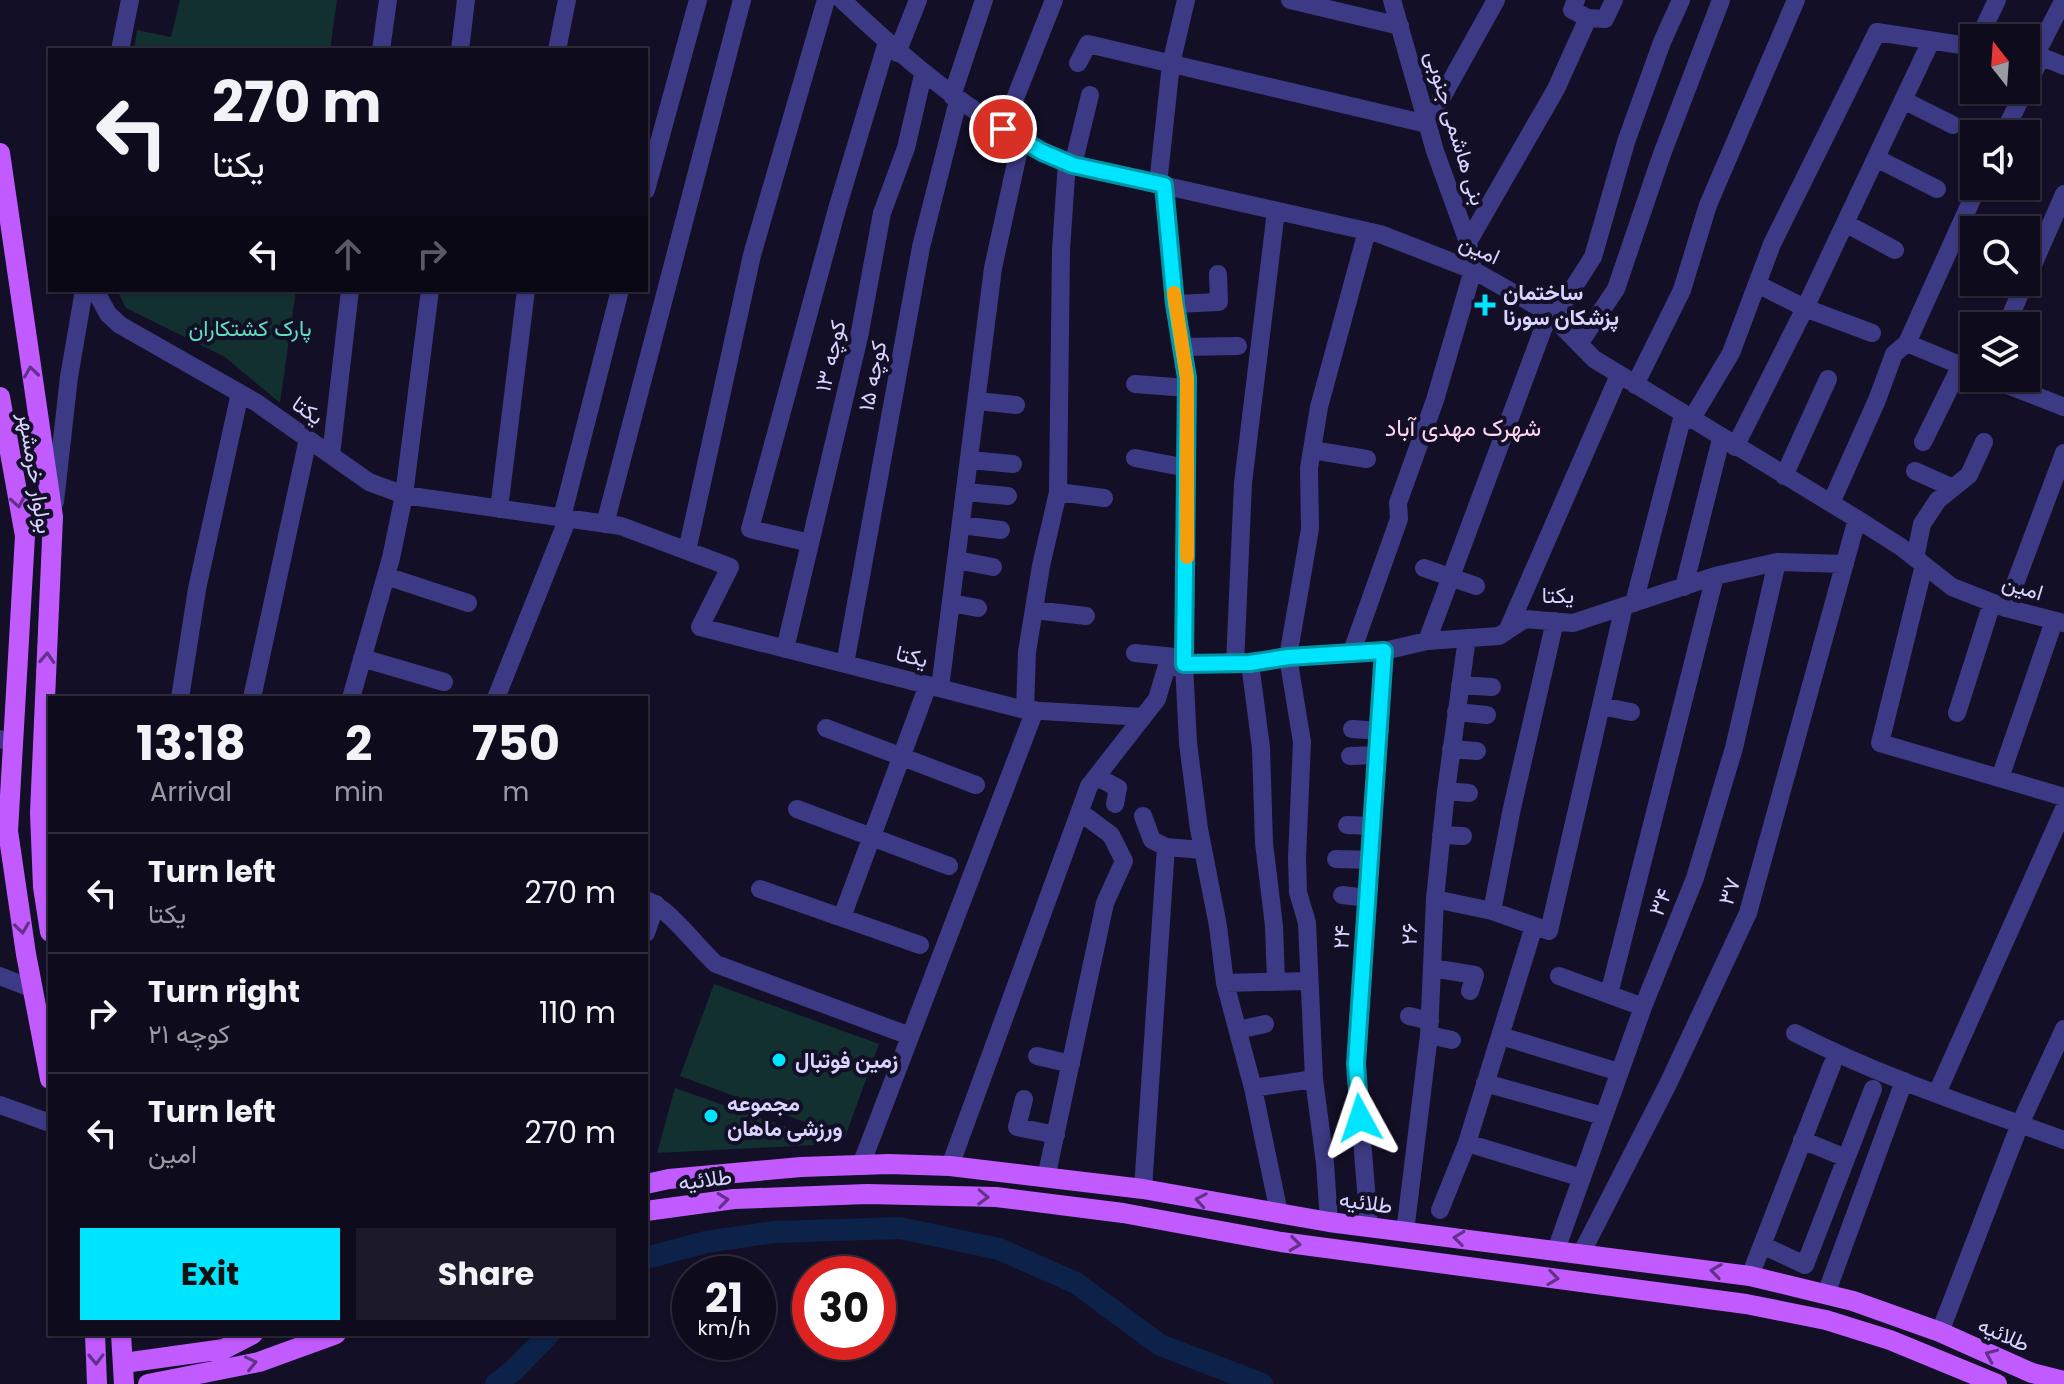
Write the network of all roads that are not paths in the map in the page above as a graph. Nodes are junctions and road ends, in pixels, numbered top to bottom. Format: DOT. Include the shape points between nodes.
graph roads {
  1 [pos="130,0"];
  2 [pos="388,0"];
  3 [pos="466,0"];
  4 [pos="567,0"];
  5 [pos="698,0"];
  6 [pos="742,0"];
  7 [pos="826,0"];
  8 [pos="918,0"];
  9 [pos="984,0"];
  10 [pos="1054,0"];
  11 [pos="1185,0"];
  12 [pos="1290,0"];
  13 [pos="1392,0"];
  14 [pos="1496,0"];
  15 [pos="1576,0"];
  16 [pos="1614,0"];
  17 [pos="1681,0"];
  18 [pos="1721,0"];
  19 [pos="1796,0"];
  20 [pos="1997,0"];
  21 [pos="852,4"];
  22 [pos="2061,5"];
  23 [pos="1588,18"];
  24 [pos="1988,24"];
  25 [pos="1400,26"];
  26 [pos="1960,40"];
  27 [pos="1931,41"];
  28 [pos="2040,44"];
  29 [pos="120,48"];
  30 [pos="381,48"];
  31 [pos="460,48"];
  32 [pos="557,48"];
  33 [pos="892,48"];
  34 [pos="2040,55"];
  35 [pos="1078,63"];
  36 [pos="1171,64"];
  37 [pos="2064,66"];
  38 [pos="923,75"];
  39 [pos="1090,95"];
  40 [pos="955,98"];
  41 [pos="1903,100"];
  42 [pos="1427,124"];
  43 [pos="1953,125"];
  44 [pos="1003,129"];
  45 [pos="1021,140"];
  46 [pos="0,153"];
  47 [pos="1876,158"];
  48 [pos="1070,164"];
  49 [pos="648,183"];
  50 [pos="1161,184"];
  51 [pos="1937,189"];
  52 [pos="2064,194"];
  53 [pos="1972,200"];
  54 [pos="1276,211"];
  55 [pos="1845,223"];
  56 [pos="1367,231"];
  57 [pos="1468,242"];
  58 [pos="2040,249"];
  59 [pos="1895,250"];
  60 [pos="1473,270"];
  61 [pos="1218,274"];
  62 [pos="1757,284"];
  63 [pos="84,292"];
  64 [pos="96,292"];
  65 [pos="350,292"];
  66 [pos="430,292"];
  67 [pos="526,292"];
  68 [pos="620,292"];
  69 [pos="1175,304"];
  70 [pos="1805,308"];
  71 [pos="1552,316"];
  72 [pos="1872,333"];
  73 [pos="1907,343"];
  74 [pos="1579,344"];
  75 [pos="1238,346"];
  76 [pos="1182,347"];
  77 [pos="1960,365"];
  78 [pos="1828,379"];
  79 [pos="1627,380"];
  80 [pos="1960,380"];
  81 [pos="1135,384"];
  82 [pos="1187,388"];
  83 [pos="2026,392"];
  84 [pos="240,393"];
  85 [pos="0,397"];
  86 [pos="977,401"];
  87 [pos="1016,405"];
  88 [pos="2064,407"];
  89 [pos="1687,417"];
  90 [pos="308,439"];
  91 [pos="1923,442"];
  92 [pos="1984,442"];
  93 [pos="1728,443"];
  94 [pos="1312,450"];
  95 [pos="2064,453"];
  96 [pos="331,455"];
  97 [pos="1135,458"];
  98 [pos="1367,459"];
  99 [pos="970,460"];
  100 [pos="1013,464"];
  101 [pos="1187,468"];
  102 [pos="1915,471"];
  103 [pos="1784,476"];
  104 [pos="1953,488"];
  105 [pos="966,492"];
  106 [pos="1058,492"];
  107 [pos="404,495"];
  108 [pos="1008,496"];
  109 [pos="1104,498"];
  110 [pos="1831,503"];
  111 [pos="499,509"];
  112 [pos="53,517"];
  113 [pos="565,518"];
  114 [pos="1857,519"];
  115 [pos="605,524"];
  116 [pos="961,525"];
  117 [pos="1001,530"];
  118 [pos="1465,541"];
  119 [pos="810,543"];
  120 [pos="1483,550"];
  121 [pos="687,551"];
  122 [pos="957,560"];
  123 [pos="1777,562"];
  124 [pos="1920,562"];
  125 [pos="1845,564"];
  126 [pos="993,567"];
  127 [pos="1424,568"];
  128 [pos="386,576"];
  129 [pos="1715,576"];
  130 [pos="1452,578"];
  131 [pos="1476,586"];
  132 [pos="1684,587"];
  133 [pos="468,603"];
  134 [pos="951,603"];
  135 [pos="1629,605"];
  136 [pos="1999,605"];
  137 [pos="978,608"];
  138 [pos="1034,610"];
  139 [pos="1086,616"];
  140 [pos="1555,621"];
  141 [pos="2059,622"];
  142 [pos="1508,630"];
  143 [pos="1467,638"];
  144 [pos="1427,641"];
  145 [pos="785,649"];
  146 [pos="1384,651"];
  147 [pos="1135,653"];
  148 [pos="1351,654"];
  149 [pos="1288,657"];
  150 [pos="362,658"];
  151 [pos="1184,661"];
  152 [pos="1242,663"];
  153 [pos="845,664"];
  154 [pos="444,682"];
  155 [pos="1460,685"];
  156 [pos="934,687"];
  157 [pos="1492,687"];
  158 [pos="180,696"];
  159 [pos="252,696"];
  160 [pos="352,696"];
  161 [pos="497,696"];
  162 [pos="1601,706"];
  163 [pos="1030,710"];
  164 [pos="1456,712"];
  165 [pos="1631,712"];
  166 [pos="1957,713"];
  167 [pos="1487,715"];
  168 [pos="1143,717"];
  169 [pos="826,728"];
  170 [pos="1352,729"];
  171 [pos="1380,731"];
  172 [pos="1451,749"];
  173 [pos="1477,751"];
  174 [pos="1378,755"];
  175 [pos="1350,756"];
  176 [pos="901,757"];
  177 [pos="1097,777"];
  178 [pos="2000,778"];
  179 [pos="976,785"];
  180 [pos="1446,791"];
  181 [pos="1469,793"];
  182 [pos="2064,797"];
  183 [pos="1115,804"];
  184 [pos="797,809"];
  185 [pos="2064,809"];
  186 [pos="1080,812"];
  187 [pos="1143,816"];
  188 [pos="1347,825"];
  189 [pos="1373,826"];
  190 [pos="4,831"];
  191 [pos="1441,835"];
  192 [pos="1463,836"];
  193 [pos="871,837"];
  194 [pos="1166,847"];
  195 [pos="1203,850"];
  196 [pos="0,856"];
  197 [pos="1336,859"];
  198 [pos="1371,860"];
  199 [pos="949,866"];
  200 [pos="15,876"];
  201 [pos="760,889"];
  202 [pos="1342,895"];
  203 [pos="1368,898"];
  204 [pos="1435,899"];
  205 [pos="651,902"];
  206 [pos="1492,911"];
  207 [pos="842,917"];
  208 [pos="48,919"];
  209 [pos="1541,928"];
  210 [pos="920,945"];
  211 [pos="1432,968"];
  212 [pos="0,976"];
  213 [pos="1559,976"];
  214 [pos="1308,981"];
  215 [pos="1276,982"];
  216 [pos="1225,983"];
  217 [pos="33,989"];
  218 [pos="1470,991"];
  219 [pos="1609,994"];
  220 [pos="1643,1007"];
  221 [pos="1409,1016"];
  222 [pos="1265,1024"];
  223 [pos="1429,1028"];
  224 [pos="2064,1029"];
  225 [pos="1238,1030"];
  226 [pos="1795,1033"];
  227 [pos="910,1036"];
  228 [pos="1501,1036"];
  229 [pos="1452,1040"];
  230 [pos="1037,1056"];
  231 [pos="1071,1064"];
  232 [pos="1832,1065"];
  233 [pos="48,1068"];
  234 [pos="1619,1072"];
  235 [pos="1314,1079"];
  236 [pos="1904,1081"];
  237 [pos="1485,1083"];
  238 [pos="1253,1088"];
  239 [pos="1873,1089"];
  240 [pos="1937,1093"];
  241 [pos="1024,1099"];
  242 [pos="0,1105"];
  243 [pos="1603,1116"];
  244 [pos="48,1122"];
  245 [pos="2020,1124"];
  246 [pos="1056,1135"];
  247 [pos="1802,1140"];
  248 [pos="2064,1140"];
  249 [pos="1467,1143"];
  250 [pos="1846,1158"];
  251 [pos="861,1165"];
  252 [pos="950,1166"];
  253 [pos="1046,1178"];
  254 [pos="1582,1178"];
  255 [pos="648,1184"];
  256 [pos="1143,1189"];
  257 [pos="1440,1210"];
  258 [pos="648,1211"];
  259 [pos="1279,1213"];
  260 [pos="1334,1222"];
  261 [pos="1369,1227"];
  262 [pos="1405,1232"];
  263 [pos="1762,1245"];
  264 [pos="1336,1249"];
  265 [pos="1556,1250"];
  266 [pos="1581,1254"];
  267 [pos="1750,1276"];
  268 [pos="1826,1294"];
  269 [pos="1940,1332"];
  270 [pos="95,1336"];
  271 [pos="121,1336"];
  272 [pos="249,1336"];
  273 [pos="330,1336"];
  274 [pos="124,1374"];
  275 [pos="2064,1381"];
  276 [pos="97,1384"];
  277 [pos="148,1384"];
  278 [pos="1997,1384"];
  1 -- 29 [label="street"];
  2 -- 30 [label="street"];
  3 -- 31 [label="street"];
  4 -- 32 [label="street"];
  5 -- 49 [label="street"];
  6 -- 115 [label="street"];
  7 -- 121 [label="street" via="752,255"];
  8 -- 33 [label="street"];
  9 -- 40 [label="street, کوچه ۱۵"];
  10 -- 44 [label="street"];
  11 -- 36 [label="street"];
  12 -- 25 [label="street"];
  13 -- 25 [label="street, بنی هاشمی جنوبی"];
  14 -- 42 [label="street"];
  15 -- 23 [label="street" via="1572,10"];
  16 -- 23 [label="street" via="1605,19"];
  17 -- 71 [label="street" via="1626,142 1593,257"];
  18 -- 74 [label="street" via="1616,289"];
  19 -- 79 [label="street" via="1708,205 1682,290"];
  20 -- 24 [label="street"];
  21 -- 33 [label="street, امین"];
  22 -- 28 [label="street"];
  23 -- 57 [label="street" via="1556,89"];
  25 -- 42 [label="street, بنی هاشمی جنوبی"];
  26 -- 27 [label="street"];
  27 -- 41 [label="street"];
  27 -- 62 [label="street" via="1877,32"];
  33 -- 38 [label="street, امین"];
  33 -- 119 [label="street" via="837,209 750,529"];
  34 -- 37 [label="street"];
  35 -- 36 [label="street" via="1088,44"];
  36 -- 42 [label="street"];
  36 -- 50 [label="street"];
  38 -- 40 [label="street, امین"];
  38 -- 119 [label="street, کوچه ۱۳" via="906,148 882,213"];
  39 -- 48 [label="street"];
  40 -- 44 [label="street, امین"];
  40 -- 153 [label="street, کوچه ۱۵" via="921,247"];
  41 -- 43 [label="street"];
  41 -- 47 [label="street"];
  42 -- 57 [label="street, بنی هاشمی جنوبی"];
  44 -- 45 [label="street, امین"];
  45 -- 48 [label="street, امین"];
  45 -- 86 [label="street" via="993,268"];
  112 -- 46 [label="main road, one-way"];
  47 -- 51 [label="street"];
  47 -- 55 [label="street"];
  48 -- 50 [label="street, امین"];
  48 -- 106 [label="street" via="1061,250"];
  50 -- 54 [label="street, امین"];
  50 -- 69 [label="street"];
  52 -- 58 [label="street"];
  53 -- 73 [label="street"];
  54 -- 56 [label="street, امین"];
  54 -- 152 [label="street" via="1243,483"];
  55 -- 59 [label="street"];
  55 -- 70 [label="street"];
  56 -- 60 [label="street, امین"];
  56 -- 94 [label="street"];
  57 -- 60 [label="street, بنی هاشمی جنوبی"];
  60 -- 71 [label="street, امین"];
  60 -- 148 [label="street" via="1398,503 1399,519"];
  61 -- 69 [label="street" via="1219,302"];
  62 -- 70 [label="street"];
  62 -- 89 [label="street" via="1731,353"];
  63 -- 112 [label="street"];
  64 -- 84 [label="street, یکتا" via="120,325"];
  65 -- 96 [label="street"];
  66 -- 107 [label="street"];
  67 -- 111 [label="street"];
  68 -- 113 [label="street"];
  69 -- 76 [label="street"];
  70 -- 72 [label="street"];
  70 -- 93 [label="street"];
  71 -- 74 [label="street, امین"];
  71 -- 118 [label="street"];
  73 -- 77 [label="street"];
  73 -- 110 [label="street" via="1894,354"];
  74 -- 79 [label="street, امین"];
  75 -- 76 [label="street"];
  76 -- 82 [label="street"];
  78 -- 103 [label="street"];
  79 -- 89 [label="street, امین"];
  79 -- 142 [label="street"];
  80 -- 91 [label="street"];
  81 -- 82 [label="street"];
  82 -- 101 [label="street"];
  83 -- 88 [label="street"];
  84 -- 90 [label="street, یکتا"];
  84 -- 158 [label="street" via="197,589"];
  85 -- 190 [label="main road, بولوار خرمشهر, one-way" via="25,536"];
  86 -- 87 [label="street"];
  86 -- 99 [label="street"];
  89 -- 93 [label="street, امین"];
  89 -- 135 [label="street"];
  90 -- 96 [label="street, یکتا"];
  90 -- 159 [label="street"];
  92 -- 104 [label="street" via="1969,475"];
  93 -- 103 [label="street, امین"];
  93 -- 132 [label="street"];
  94 -- 98 [label="street"];
  94 -- 149 [label="street" via="1310,529"];
  95 -- 136 [label="street"];
  96 -- 107 [label="street, یکتا" via="369,482"];
  97 -- 101 [label="street"];
  99 -- 100 [label="street"];
  99 -- 105 [label="street"];
  101 -- 151 [label="street"];
  102 -- 104 [label="street"];
  103 -- 110 [label="street, امین"];
  104 -- 124 [label="street" via="1922,524"];
  105 -- 108 [label="street"];
  105 -- 116 [label="street"];
  106 -- 109 [label="street"];
  106 -- 138 [label="street"];
  107 -- 111 [label="street, یکتا"];
  107 -- 128 [label="street"];
  110 -- 114 [label="street, امین"];
  111 -- 113 [label="street, یکتا"];
  208 -- 112 [label="main road, one-way" via="40,813"];
  113 -- 115 [label="street, یکتا"];
  113 -- 161 [label="street"];
  114 -- 124 [label="street, امین"];
  114 -- 125 [label="street, ۳۷"];
  115 -- 121 [label="street, یکتا"];
  116 -- 117 [label="street"];
  116 -- 122 [label="street"];
  118 -- 120 [label="street"];
  118 -- 130 [label="street"];
  119 -- 145 [label="street, کوچه ۱۳"];
  121 -- 145 [label="street, یکتا" via="730,567 700,627"];
  122 -- 126 [label="street"];
  122 -- 134 [label="street"];
  123 -- 125 [label="street, یکتا"];
  123 -- 129 [label="street, یکتا"];
  123 -- 220 [label="street, ۳۴" via="1734,748 1695,878"];
  124 -- 136 [label="street, امین" via="1952,587"];
  124 -- 178 [label="street" via="1880,743"];
  125 -- 266 [label="street, ۳۷" via="1748,913"];
  127 -- 130 [label="street"];
  128 -- 133 [label="street"];
  128 -- 150 [label="street"];
  129 -- 132 [label="street, یکتا"];
  129 -- 219 [label="street"];
  130 -- 131 [label="street"];
  130 -- 144 [label="street"];
  132 -- 135 [label="street, یکتا"];
  134 -- 137 [label="street"];
  134 -- 156 [label="street"];
  135 -- 140 [label="street, یکتا" via="1573,623"];
  135 -- 162 [label="street"];
  136 -- 141 [label="street, امین"];
  136 -- 166 [label="street"];
  138 -- 139 [label="street"];
  138 -- 163 [label="street" via="1027,652"];
  140 -- 142 [label="street, یکتا" via="1525,619"];
  140 -- 206 [label="street"];
  141 -- 178 [label="street"];
  142 -- 143 [label="street, یکتا" via="1499,636"];
  143 -- 144 [label="street, یکتا"];
  143 -- 155 [label="street, ۲۶"];
  144 -- 146 [label="street, یکتا"];
  145 -- 153 [label="street, یکتا"];
  146 -- 148 [label="street, یکتا"];
  146 -- 171 [label="street, ۲۴"];
  147 -- 151 [label="street, یکتا"];
  148 -- 149 [label="street, یکتا"];
  149 -- 152 [label="street, یکتا"];
  149 -- 214 [label="street" via="1302,742 1297,858 1298,892 1307,923"];
  150 -- 154 [label="street"];
  150 -- 160 [label="street"];
  151 -- 152 [label="street, یکتا"];
  151 -- 168 [label="street" via="1166,669 1157,699"];
  151 -- 195 [label="street" via="1188,743"];
  152 -- 215 [label="street" via="1261,748"];
  153 -- 156 [label="street, یکتا"];
  155 -- 157 [label="street"];
  155 -- 164 [label="street, ۲۶"];
  156 -- 163 [label="street, یکتا"];
  156 -- 176 [label="street"];
  162 -- 165 [label="street"];
  162 -- 209 [label="street"];
  163 -- 168 [label="street, یکتا"];
  163 -- 227 [label="street"];
  164 -- 167 [label="street"];
  164 -- 172 [label="street, ۲۶"];
  168 -- 177 [label="street"];
  169 -- 176 [label="street"];
  170 -- 171 [label="street"];
  171 -- 174 [label="street, ۲۴"];
  172 -- 173 [label="street"];
  172 -- 180 [label="street, ۲۶"];
  174 -- 175 [label="street"];
  174 -- 189 [label="street, ۲۴"];
  176 -- 179 [label="street"];
  176 -- 193 [label="street"];
  177 -- 183 [label="street" via="1118,788"];
  177 -- 186 [label="street"];
  178 -- 182 [label="street"];
  180 -- 181 [label="street"];
  180 -- 191 [label="street, ۲۶"];
  184 -- 193 [label="street"];
  185 -- 240 [label="street"];
  186 -- 231 [label="street" via="1111,835 1124,861 1105,903"];
  186 -- 252 [label="street"];
  187 -- 194 [label="street" via="1152,840"];
  188 -- 189 [label="street"];
  189 -- 198 [label="street, ۲۴"];
  190 -- 200 [label="main road, بولوار خرمشهر"];
  191 -- 192 [label="street"];
  191 -- 204 [label="street, ۲۶"];
  193 -- 199 [label="street"];
  193 -- 207 [label="street"];
  194 -- 195 [label="street"];
  194 -- 256 [label="street"];
  195 -- 216 [label="street"];
  196 -- 200 [label="main road"];
  197 -- 198 [label="street"];
  198 -- 203 [label="street, ۲۴"];
  200 -- 217 [label="main road, بولوار خرمشهر, one-way"];
  201 -- 207 [label="street"];
  202 -- 203 [label="street"];
  203 -- 261 [label="street, ۲۴" via="1356,1064"];
  204 -- 206 [label="street"];
  204 -- 211 [label="street, ۲۶"];
  205 -- 227 [label="street" via="716,964"];
  206 -- 209 [label="street"];
  207 -- 210 [label="street"];
  209 -- 228 [label="street"];
  211 -- 218 [label="street" via="1475,975"];
  211 -- 223 [label="street, ۲۶"];
  212 -- 217 [label="street"];
  213 -- 219 [label="street"];
  214 -- 215 [label="street"];
  214 -- 235 [label="street"];
  215 -- 216 [label="street"];
  216 -- 225 [label="street"];
  217 -- 233 [label="main road, بولوار خرمشهر"];
  219 -- 220 [label="street"];
  220 -- 234 [label="street, ۳۴"];
  221 -- 223 [label="street"];
  222 -- 225 [label="street"];
  223 -- 229 [label="street"];
  223 -- 262 [label="street, ۲۶"];
  224 -- 245 [label="street"];
  225 -- 238 [label="street"];
  226 -- 236 [label="street"];
  227 -- 251 [label="street"];
  228 -- 234 [label="street"];
  228 -- 237 [label="street"];
  230 -- 231 [label="street"];
  231 -- 246 [label="street"];
  232 -- 247 [label="street"];
  234 -- 243 [label="street, ۳۴"];
  235 -- 238 [label="street"];
  235 -- 260 [label="street"];
  236 -- 240 [label="street"];
  236 -- 268 [label="street"];
  237 -- 243 [label="street"];
  237 -- 249 [label="street"];
  238 -- 259 [label="street"];
  239 -- 250 [label="street"];
  240 -- 245 [label="street"];
  241 -- 246 [label="street" via="1017,1127"];
  242 -- 244 [label="street"];
  243 -- 254 [label="street, ۳۴"];
  245 -- 248 [label="street"];
  245 -- 269 [label="street"];
  246 -- 253 [label="street"];
  247 -- 250 [label="street"];
  247 -- 263 [label="street"];
  249 -- 254 [label="street"];
  249 -- 257 [label="street"];
  250 -- 263 [label="street" via="1805,1265"];
  251 -- 252 [label="main road, طلائیه"];
  251 -- 255 [label="main road, طلائیه"];
  252 -- 253 [label="main road, طلائیه"];
  253 -- 256 [label="main road, طلائیه"];
  254 -- 265 [label="street, ۳۴"];
  259 -- 256 [label="main road, طلائیه, one-way"];
  258 -- 264 [label="main road, طلائیه, one-way" via="763,1197 996,1197"];
  259 -- 260 [label="main road, طلائیه"];
  260 -- 261 [label="main road, طلائیه"];
  260 -- 264 [label="street"];
  261 -- 262 [label="main road, طلائیه"];
  265 -- 262 [label="main road, طلائیه, one-way"];
  263 -- 267 [label="street"];
  264 -- 278 [label="main road, طلائیه, one-way" via="1746,1304 1826,1320"];
  265 -- 266 [label="main road, طلائیه"];
  267 -- 266 [label="main road, طلائیه, one-way"];
  267 -- 268 [label="main road, طلائیه"];
  268 -- 269 [label="main road, طلائیه"];
  275 -- 269 [label="main road, طلائیه, one-way" via="2032,1373"];
  270 -- 276 [label="main road, one-way"];
  271 -- 274 [label="main road"];
  272 -- 274 [label="main road" via="224,1349"];
  277 -- 273 [label="main road, one-way" via="259,1362"];
}
